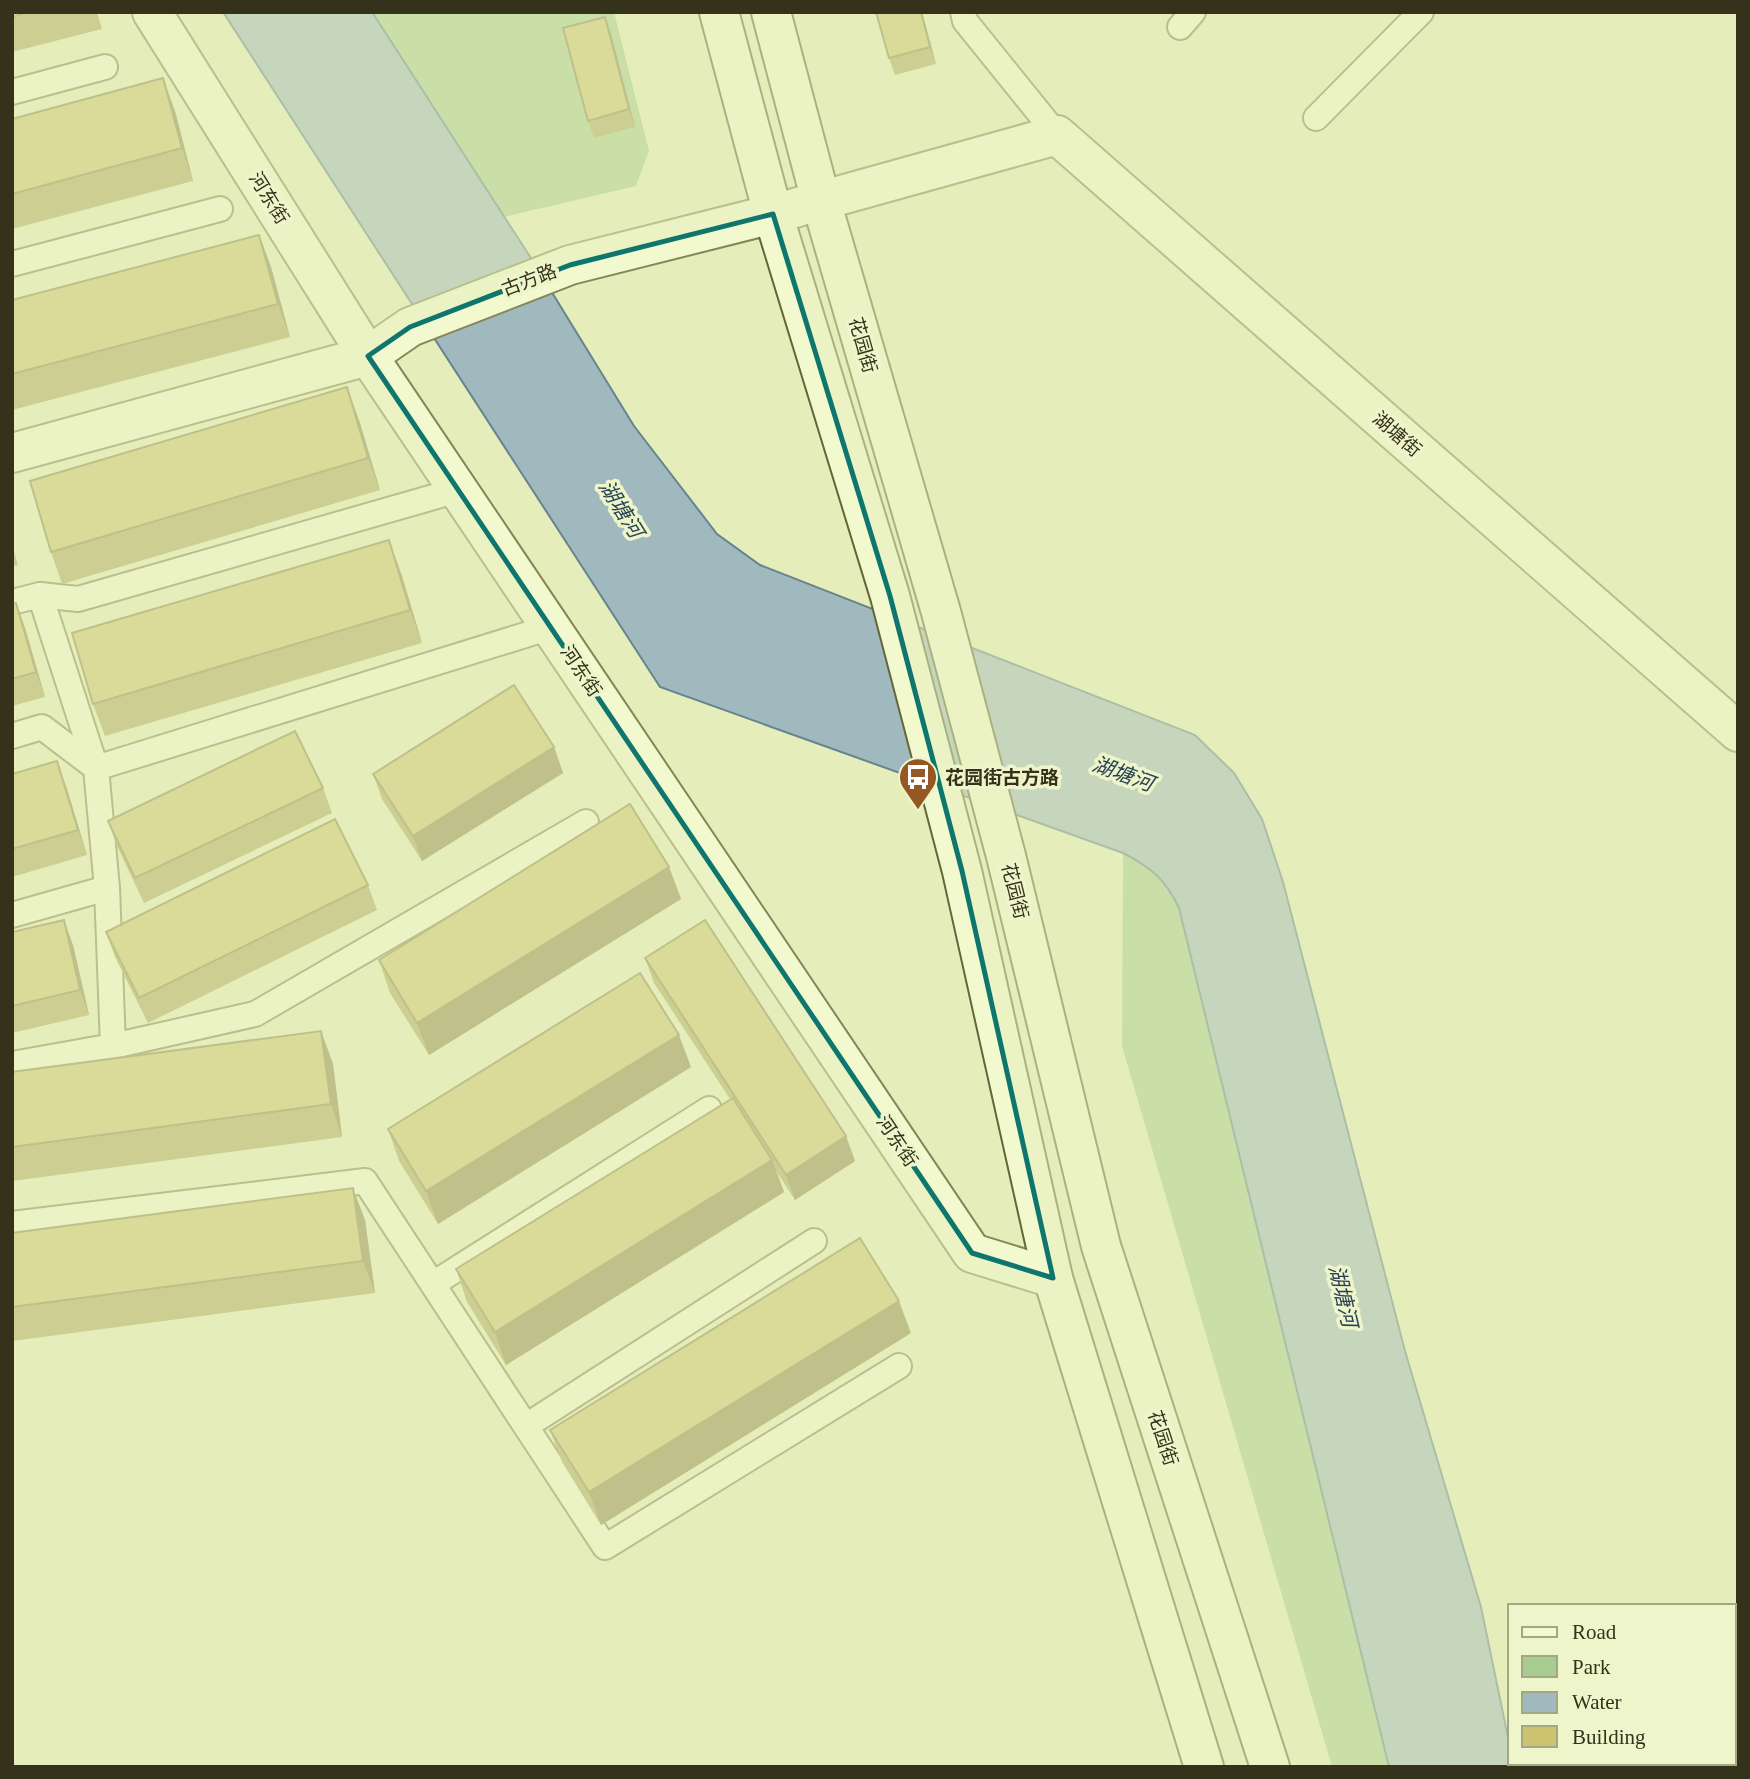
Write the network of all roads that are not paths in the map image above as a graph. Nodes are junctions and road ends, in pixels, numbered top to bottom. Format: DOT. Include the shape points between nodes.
graph roads {
  1 [pos="152,12"];
  2 [pos="719,12"];
  3 [pos="771,12"];
  4 [pos="963,12"];
  5 [pos="1421,12"];
  6 [pos="104,67"];
  7 [pos="12,92"];
  8 [pos="1316,118"];
  9 [pos="1057,135"];
  10 [pos="821,201"];
  11 [pos="220,209"];
  12 [pos="773,214"];
  13 [pos="12,264"];
  14 [pos="369,356"];
  15 [pos="12,453"];
  16 [pos="458,490"];
  17 [pos="40,595"];
  18 [pos="12,602"];
  19 [pos="551,627"];
  20 [pos="1738,732"];
  21 [pos="12,736"];
  22 [pos="96,768"];
  23 [pos="586,822"];
  24 [pos="107,888"];
  25 [pos="12,915"];
  26 [pos="113,1046"];
  27 [pos="12,1064"];
  28 [pos="709,1109"];
  29 [pos="12,1224"];
  30 [pos="814,1241"];
  31 [pos="1054,1278"];
  32 [pos="433,1284"];
  33 [pos="899,1366"];
  34 [pos="526,1426"];
  35 [pos="1204,1767"];
  36 [pos="1270,1767"];
  1 -- 14 [label="main road, 河东街"];
  2 -- 12 [label="main road"];
  3 -- 10 [label="main road, 花园街"];
  4 -- 9 [label="lane" via="965,22"];
  5 -- 8 [label="lane"];
  6 -- 7 [label="lane"];
  9 -- 10 [label="main road, 古方路"];
  9 -- 20 [label="main road, 湖塘街"];
  10 -- 12 [label="main road, 古方路"];
  10 -- 36 [label="main road, 花园街" via="942,612 1101,1246"];
  11 -- 13 [label="lane"];
  12 -- 14 [label="main road, 古方路" via="570,265 410,327"];
  12 -- 31 [label="main road" via="890,596 962,871"];
  14 -- 15 [label="main road, 古方路"];
  14 -- 16 [label="main road, 河东街"];
  16 -- 17 [label="lane" via="78,599"];
  16 -- 19 [label="main road, 河东街"];
  17 -- 18 [label="lane"];
  17 -- 22 [label="lane"];
  19 -- 22 [label="lane"];
  19 -- 31 [label="main road, 河东街" via="972,1253"];
  21 -- 22 [label="lane" via="42,727"];
  22 -- 24 [label="lane"];
  23 -- 26 [label="lane" via="255,1014"];
  24 -- 25 [label="lane"];
  24 -- 26 [label="lane"];
  26 -- 27 [label="lane"];
  28 -- 32 [label="lane"];
  29 -- 32 [label="lane" via="365,1181"];
  30 -- 34 [label="lane"];
  31 -- 35 [label="main road"];
  32 -- 34 [label="lane"];
  33 -- 34 [label="lane" via="605,1547"];
}
